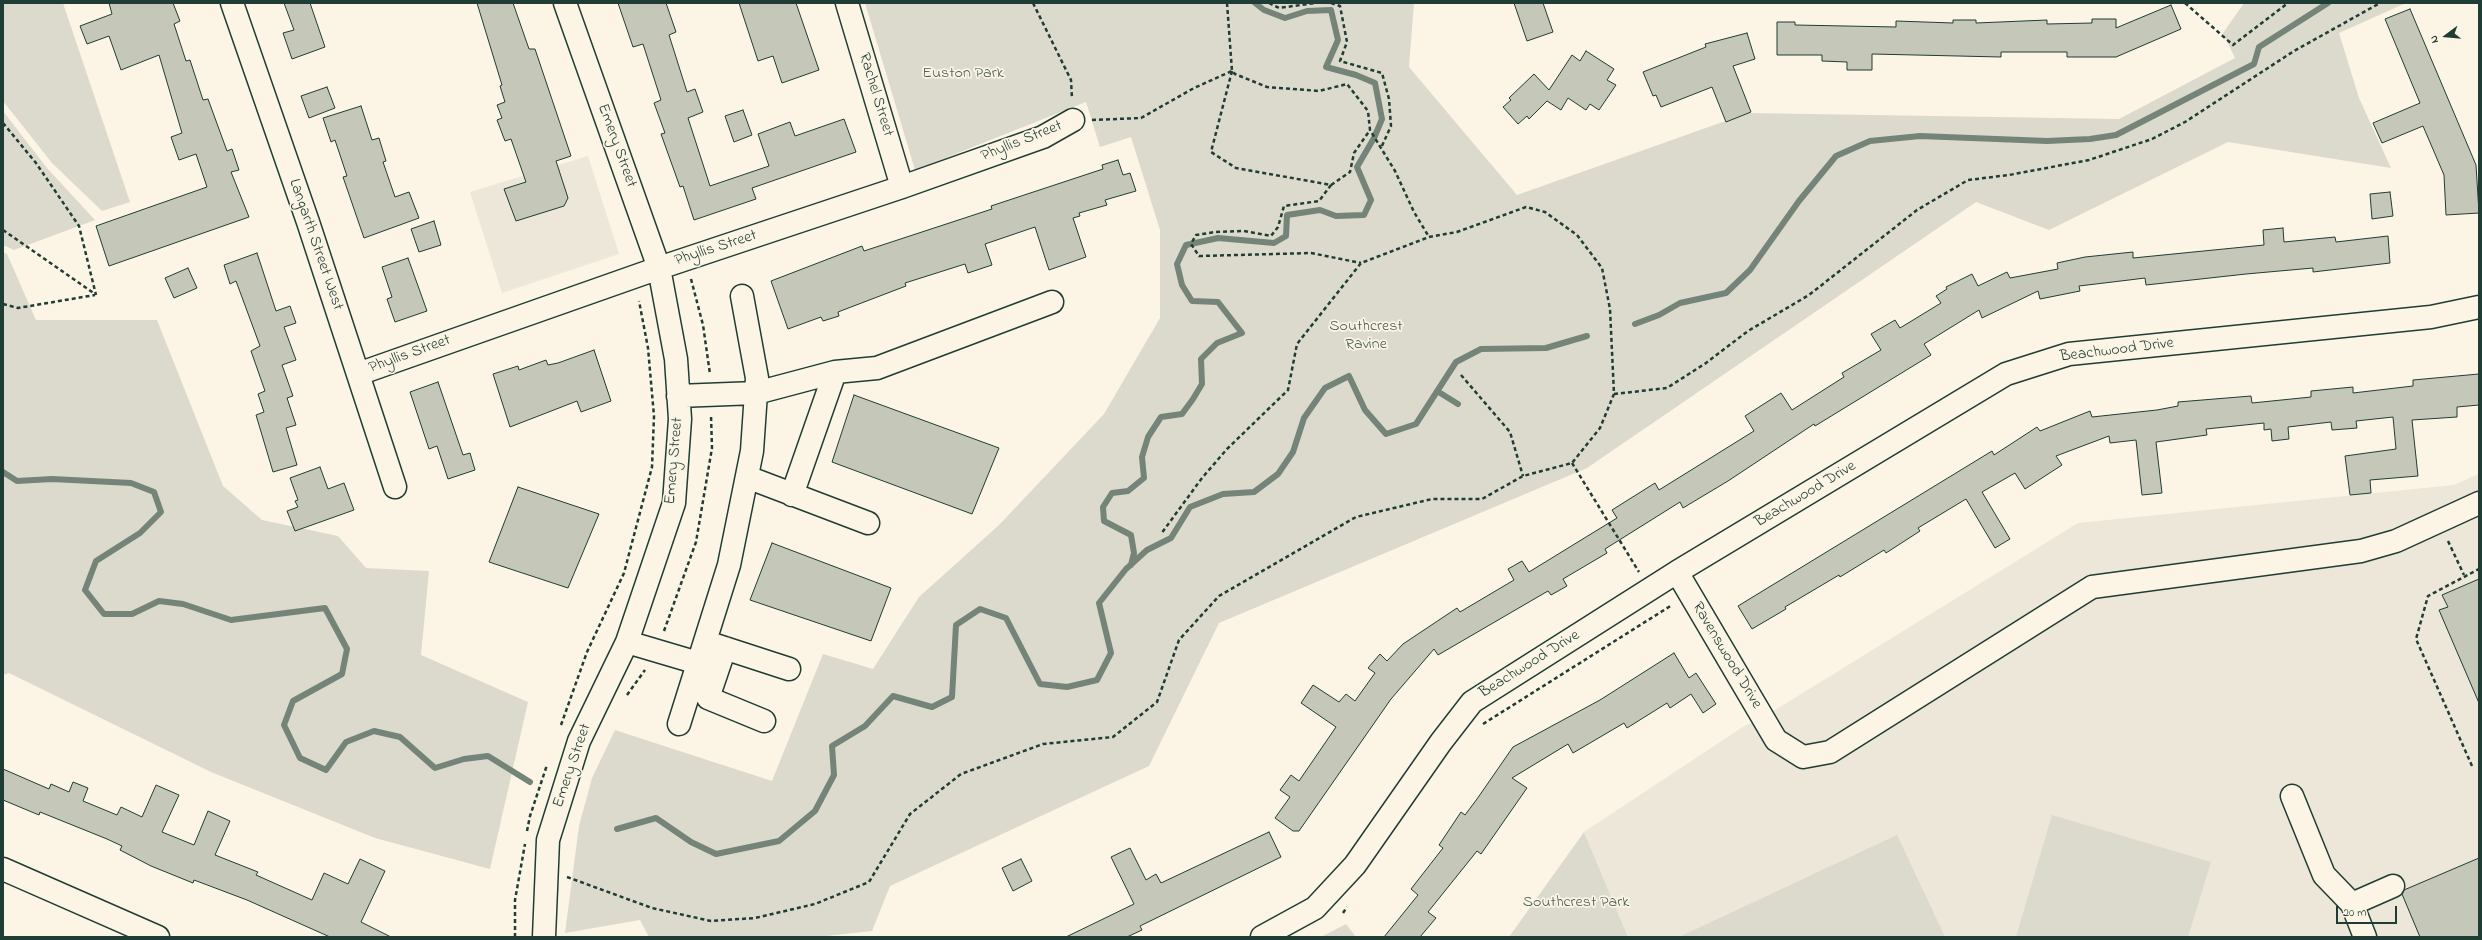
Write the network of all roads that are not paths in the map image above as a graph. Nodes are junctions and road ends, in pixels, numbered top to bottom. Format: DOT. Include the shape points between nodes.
graph roads {
  1 [pos="232,3"];
  2 [pos="565,3"];
  3 [pos="847,3"];
  4 [pos="1073,120"];
  5 [pos="902,187"];
  6 [pos="659,268"];
  7 [pos="742,296"];
  8 [pos="1052,302"];
  9 [pos="2479,307"];
  10 [pos="835,372"];
  11 [pos="358,374"];
  12 [pos="756,393"];
  13 [pos="678,396"];
  14 [pos="746,477"];
  15 [pos="395,487"];
  16 [pos="792,494"];
  17 [pos="2479,503"];
  18 [pos="868,523"];
  19 [pos="1677,572"];
  20 [pos="627,642"];
  21 [pos="715,645"];
  22 [pos="698,663"];
  23 [pos="789,669"];
  24 [pos="764,721"];
  25 [pos="679,724"];
  26 [pos="2292,796"];
  27 [pos="3,869"];
  28 [pos="2393,886"];
  29 [pos="2352,904"];
  30 [pos="158,937"];
  31 [pos="544,937"];
  32 [pos="1262,937"];
  33 [pos="2365,937"];
  1 -- 11 [label="street, Langarth Street West"];
  2 -- 6 [label="street, Emery Street"];
  3 -- 5 [label="street, Rachel Street"];
  4 -- 5 [label="street, Phyllis Street" via="1043,137"];
  5 -- 6 [label="street, Phyllis Street"];
  6 -- 11 [label="street, Phyllis Street"];
  6 -- 13 [label="street, Emery Street" via="676,359"];
  7 -- 12 [label="street" via="757,378"];
  8 -- 10 [label="street" via="877,368"];
  9 -- 19 [label="street, Beachwood Drive" via="2431,317 2068,354 2006,374"];
  10 -- 12 [label="street"];
  10 -- 16 [label="street"];
  11 -- 15 [label="street, Langarth Street West"];
  12 -- 13 [label="street"];
  12 -- 14 [label="street" via="752,451"];
  13 -- 20 [label="street, Emery Street" via="680,419 674,503"];
  14 -- 16 [label="street"];
  14 -- 21 [label="street"];
  16 -- 18 [label="street"];
  17 -- 19 [label="street, Ravenswood Drive" via="2396,541 2361,551 2092,587 1830,752 1803,757 1776,740"];
  19 -- 32 [label="street, Beachwood Drive" via="1472,702 1355,865 1314,908"];
  20 -- 22 [label="street"];
  20 -- 31 [label="street, Emery Street" via="579,741 548,840"];
  21 -- 22 [label="street"];
  21 -- 23 [label="street"];
  21 -- 24 [label="street" via="708,698"];
  22 -- 25 [label="street"];
  26 -- 29 [label="street" via="2324,875"];
  27 -- 30 [label="street"];
  28 -- 29 [label="street"];
  29 -- 33 [label="street"];
}
